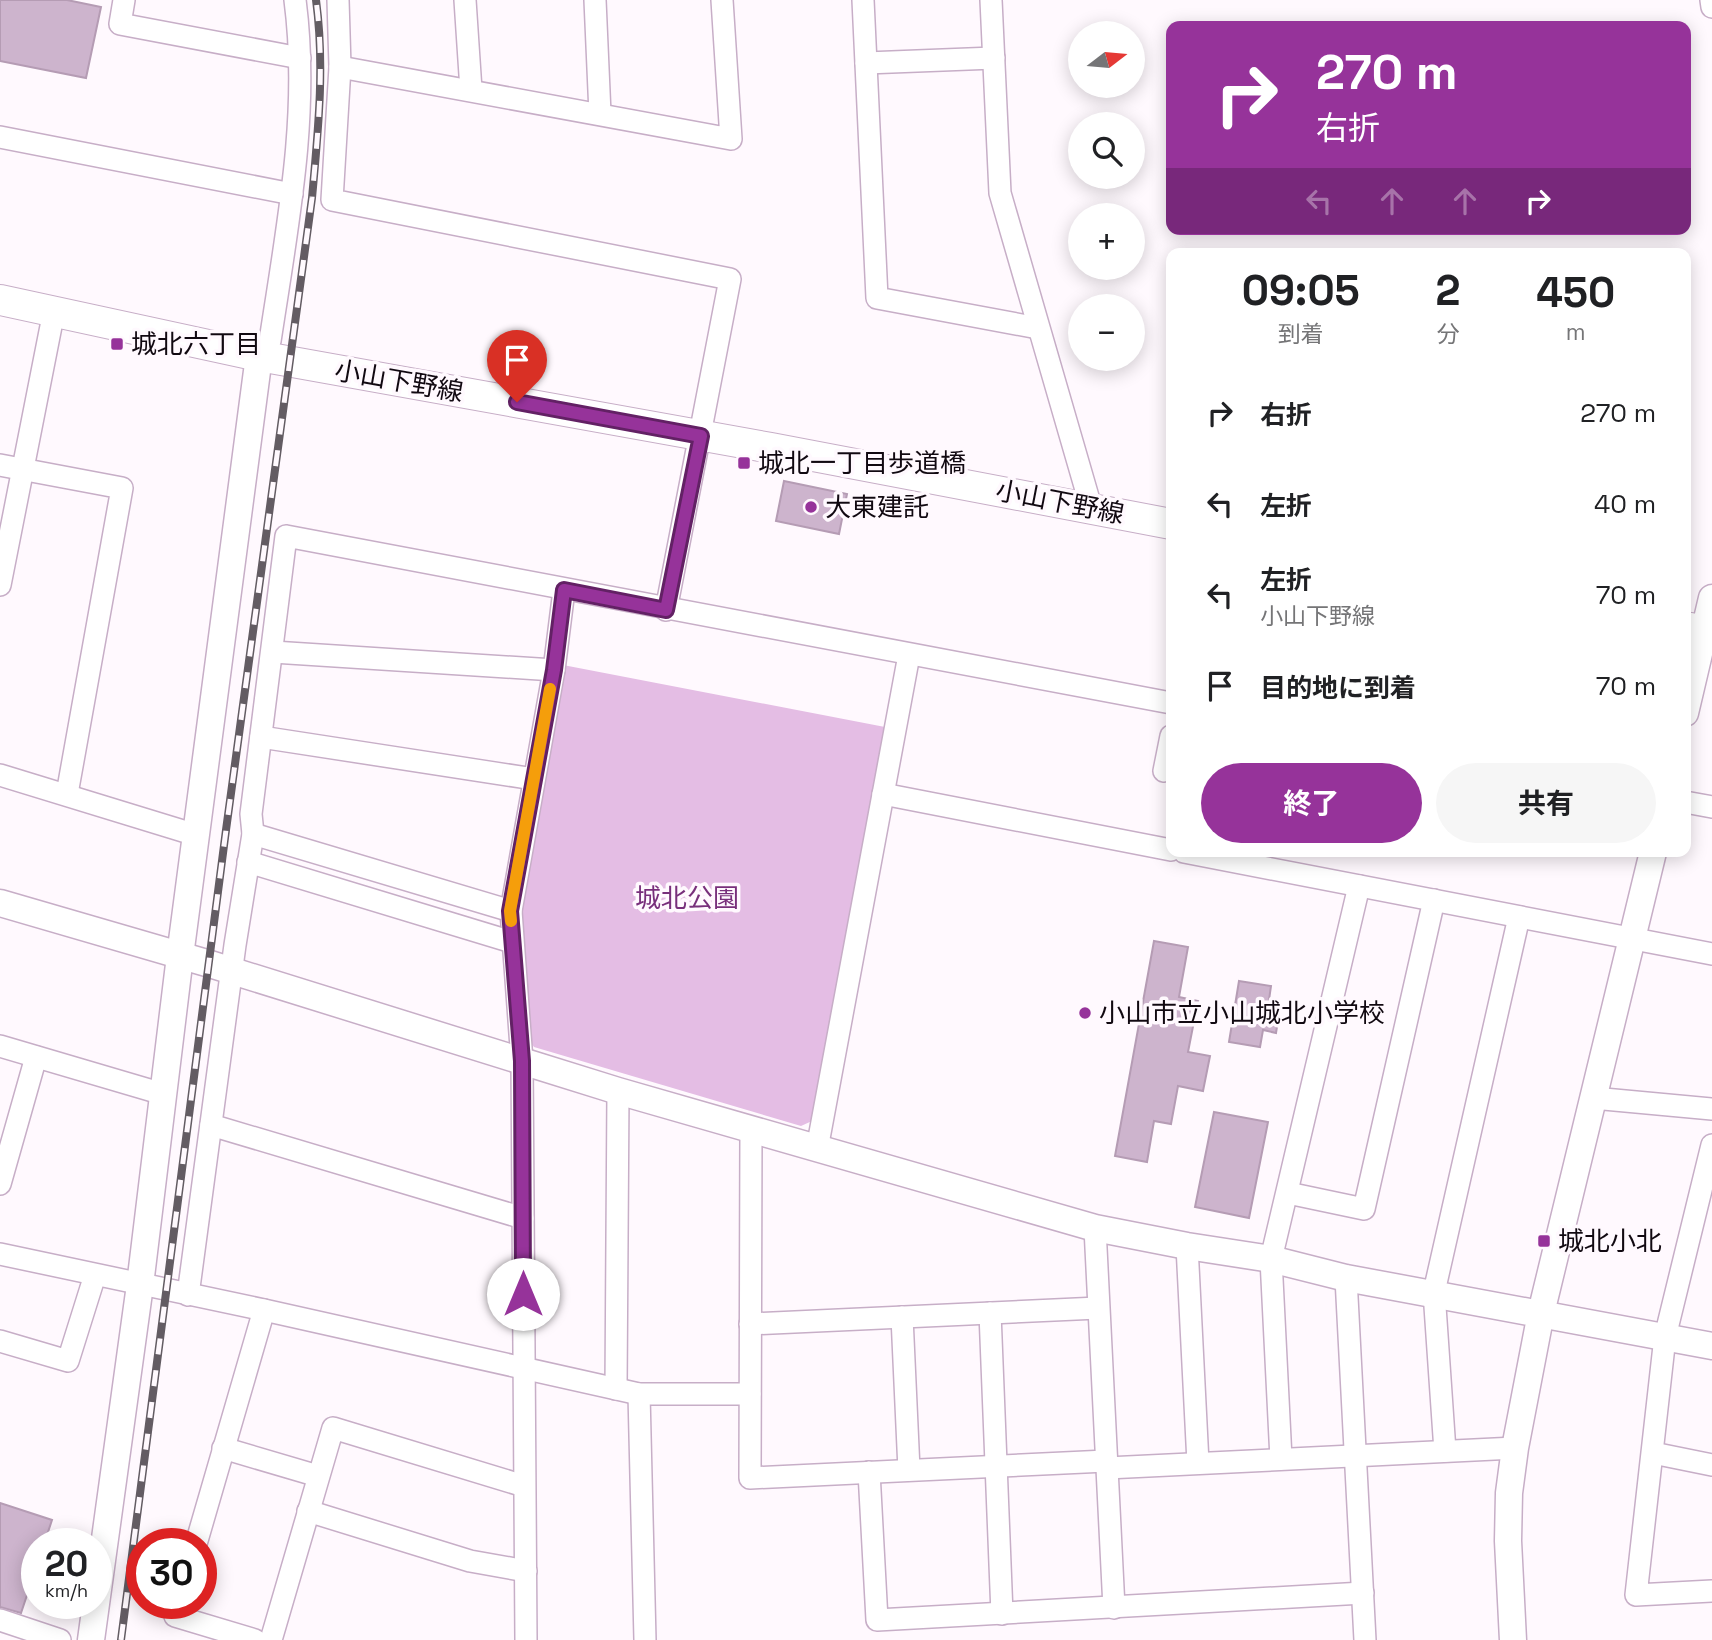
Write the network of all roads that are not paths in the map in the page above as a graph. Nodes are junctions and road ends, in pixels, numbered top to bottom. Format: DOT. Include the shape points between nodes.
graph roads {
  1 [pos="124,0"];
  2 [pos="295,0"];
  3 [pos="338,0"];
  4 [pos="464,0"];
  5 [pos="595,0"];
  6 [pos="722,0"];
  7 [pos="863,0"];
  8 [pos="990,0"];
  9 [pos="1711,0"];
  10 [pos="1712,7"];
  11 [pos="300,58"];
  12 [pos="994,58"];
  13 [pos="866,63"];
  14 [pos="340,67"];
  15 [pos="471,90"];
  16 [pos="600,114"];
  17 [pos="0,137"];
  18 [pos="292,194"];
  19 [pos="0,300"];
  20 [pos="54,311"];
  21 [pos="1038,328"];
  22 [pos="259,356"];
  23 [pos="701,436"];
  24 [pos="0,465"];
  25 [pos="23,470"];
  26 [pos="1091,507"];
  27 [pos="1166,523"];
  28 [pos="0,585"];
  29 [pos="564,590"];
  30 [pos="1712,597"];
  31 [pos="666,610"];
  32 [pos="1700,630"];
  33 [pos="273,652"];
  34 [pos="909,655"];
  35 [pos="554,670"];
  36 [pos="1691,680"];
  37 [pos="1166,702"];
  38 [pos="261,737"];
  39 [pos="1166,761"];
  40 [pos="1164,771"];
  41 [pos="0,775"];
  42 [pos="534,779"];
  43 [pos="67,794"];
  44 [pos="883,794"];
  45 [pos="1691,803"];
  46 [pos="1712,807"];
  47 [pos="253,834"];
  48 [pos="195,835"];
  49 [pos="1166,849"];
  50 [pos="1210,857"];
  51 [pos="1652,857"];
  52 [pos="248,862"];
  53 [pos="1359,886"];
  54 [pos="1434,900"];
  55 [pos="0,903"];
  56 [pos="510,911"];
  57 [pos="1519,917"];
  58 [pos="1631,938"];
  59 [pos="512,942"];
  60 [pos="1712,954"];
  61 [pos="180,956"];
  62 [pos="231,971"];
  63 [pos="0,1046"];
  64 [pos="36,1057"];
  65 [pos="522,1061"];
  66 [pos="618,1091"];
  67 [pos="163,1094"];
  68 [pos="1593,1098"];
  69 [pos="1712,1109"];
  70 [pos="211,1125"];
  71 [pos="751,1129"];
  72 [pos="1712,1145"];
  73 [pos="817,1149"];
  74 [pos="0,1184"];
  75 [pos="1288,1193"];
  76 [pos="1704,1215"];
  77 [pos="523,1218"];
  78 [pos="1095,1228"];
  79 [pos="1187,1246"];
  80 [pos="0,1254"];
  81 [pos="1271,1259"];
  82 [pos="95,1275"];
  83 [pos="1346,1278"];
  84 [pos="140,1285"];
  85 [pos="1434,1292"];
  86 [pos="188,1294"];
  87 [pos="1098,1308"];
  88 [pos="264,1310"];
  89 [pos="990,1313"];
  90 [pos="1541,1313"];
  91 [pos="902,1317"];
  92 [pos="750,1324"];
  93 [pos="1665,1337"];
  94 [pos="0,1341"];
  95 [pos="1712,1346"];
  96 [pos="523,1370"];
  97 [pos="616,1389"];
  98 [pos="639,1394"];
  99 [pos="750,1394"];
  100 [pos="223,1448"];
  101 [pos="1515,1448"];
  102 [pos="1445,1451"];
  103 [pos="1653,1453"];
  104 [pos="1356,1456"];
  105 [pos="1281,1459"];
  106 [pos="1198,1464"];
  107 [pos="1106,1465"];
  108 [pos="1712,1465"];
  109 [pos="997,1466"];
  110 [pos="909,1470"];
  111 [pos="869,1472"];
  112 [pos="318,1476"];
  113 [pos="524,1486"];
  114 [pos="308,1511"];
  115 [pos="200,1528"];
  116 [pos="526,1571"];
  117 [pos="1712,1591"];
  118 [pos="1363,1593"];
  119 [pos="1114,1608"];
  120 [pos="1002,1614"];
  121 [pos="185,1619"];
  122 [pos="0,1620"];
  123 [pos="60,1640"];
  124 [pos="91,1640"];
  125 [pos="255,1640"];
  126 [pos="271,1640"];
  127 [pos="526,1640"];
  128 [pos="645,1640"];
  129 [pos="1365,1640"];
  130 [pos="1513,1640"];
  1 -- 11 [label="street" via="120,24"];
  2 -- 11 [label="street"];
  3 -- 14 [label="street"];
  4 -- 15 [label="street"];
  5 -- 16 [label="street"];
  6 -- 16 [label="street" via="731,139"];
  7 -- 13 [label="street"];
  8 -- 12 [label="street"];
  9 -- 10 [label="street"];
  11 -- 18 [label="street"];
  12 -- 13 [label="street"];
  12 -- 21 [label="street" via="1000,193"];
  13 -- 21 [label="street" via="877,298"];
  14 -- 15 [label="street"];
  14 -- 23 [label="street" via="332,200 730,279"];
  15 -- 16 [label="street"];
  17 -- 18 [label="street"];
  18 -- 22 [label="street" via="270,341"];
  19 -- 20 [label="main road, 小山下野線"];
  20 -- 22 [label="main road, 小山下野線"];
  20 -- 25 [label="street"];
  21 -- 26 [label="street"];
  22 -- 23 [label="main road, 小山下野線"];
  22 -- 48 [label="street"];
  23 -- 26 [label="main road, 小山下野線"];
  23 -- 31 [label="street"];
  24 -- 25 [label="street"];
  25 -- 28 [label="street"];
  25 -- 43 [label="street" via="122,488"];
  26 -- 27 [label="main road, 小山下野線"];
  29 -- 31 [label="street"];
  29 -- 33 [label="street" via="286,536"];
  29 -- 35 [label="street"];
  30 -- 32 [label="street"];
  31 -- 34 [label="street"];
  32 -- 36 [label="street"];
  33 -- 35 [label="street"];
  33 -- 38 [label="street"];
  34 -- 37 [label="street"];
  34 -- 44 [label="street"];
  35 -- 42 [label="street"];
  38 -- 42 [label="street"];
  38 -- 47 [label="street" via="251,814"];
  39 -- 40 [label="street"];
  41 -- 43 [label="street"];
  42 -- 56 [label="street"];
  43 -- 48 [label="street"];
  44 -- 49 [label="street"];
  44 -- 73 [label="street"];
  45 -- 46 [label="street"];
  47 -- 52 [label="street"];
  47 -- 56 [label="street"];
  48 -- 61 [label="street"];
  50 -- 53 [label="street"];
  51 -- 58 [label="street"];
  52 -- 59 [label="street"];
  52 -- 62 [label="street"];
  53 -- 54 [label="street"];
  53 -- 75 [label="street"];
  54 -- 57 [label="street"];
  54 -- 75 [label="street" via="1364,1209"];
  55 -- 61 [label="street"];
  56 -- 59 [label="street"];
  57 -- 58 [label="street"];
  57 -- 85 [label="street"];
  58 -- 60 [label="street"];
  58 -- 68 [label="street"];
  59 -- 65 [label="street"];
  61 -- 62 [label="street"];
  61 -- 67 [label="street"];
  62 -- 65 [label="street"];
  62 -- 70 [label="street"];
  63 -- 64 [label="street"];
  64 -- 67 [label="street"];
  64 -- 74 [label="street"];
  65 -- 66 [label="street"];
  65 -- 77 [label="street"];
  66 -- 71 [label="street"];
  66 -- 97 [label="street"];
  67 -- 84 [label="street"];
  68 -- 69 [label="street"];
  68 -- 90 [label="street"];
  70 -- 77 [label="street"];
  70 -- 86 [label="street"];
  71 -- 73 [label="street"];
  71 -- 92 [label="street"];
  72 -- 76 [label="street"];
  73 -- 78 [label="street"];
  75 -- 81 [label="street"];
  76 -- 93 [label="street"];
  77 -- 96 [label="street"];
  78 -- 79 [label="street"];
  78 -- 87 [label="street"];
  79 -- 81 [label="street"];
  79 -- 106 [label="street"];
  80 -- 82 [label="street"];
  81 -- 83 [label="street"];
  81 -- 105 [label="street"];
  82 -- 84 [label="street"];
  82 -- 94 [label="street" via="68,1361"];
  83 -- 85 [label="street"];
  83 -- 104 [label="street"];
  84 -- 86 [label="street"];
  84 -- 124 [label="street"];
  85 -- 90 [label="street"];
  85 -- 102 [label="street"];
  86 -- 88 [label="street"];
  87 -- 89 [label="street"];
  87 -- 107 [label="street"];
  88 -- 96 [label="street"];
  88 -- 100 [label="street"];
  89 -- 91 [label="street"];
  89 -- 109 [label="street"];
  90 -- 93 [label="street"];
  90 -- 101 [label="street"];
  91 -- 92 [label="street"];
  91 -- 110 [label="street"];
  92 -- 99 [label="street"];
  93 -- 95 [label="street"];
  93 -- 103 [label="street"];
  96 -- 97 [label="street"];
  96 -- 113 [label="street"];
  97 -- 98 [label="street"];
  98 -- 99 [label="street"];
  98 -- 128 [label="street"];
  99 -- 111 [label="street" via="750,1478"];
  100 -- 112 [label="street"];
  100 -- 115 [label="street"];
  101 -- 102 [label="street"];
  101 -- 130 [label="street" via="1508,1505"];
  102 -- 104 [label="street"];
  103 -- 108 [label="street"];
  103 -- 117 [label="street" via="1636,1595"];
  104 -- 105 [label="street"];
  104 -- 118 [label="street"];
  105 -- 106 [label="street"];
  106 -- 107 [label="street"];
  107 -- 109 [label="street"];
  107 -- 119 [label="street"];
  109 -- 110 [label="street"];
  109 -- 120 [label="street"];
  110 -- 111 [label="street"];
  111 -- 120 [label="street" via="877,1620"];
  112 -- 113 [label="street" via="333,1428"];
  112 -- 114 [label="street"];
  113 -- 116 [label="street"];
  114 -- 116 [label="street" via="470,1561"];
  114 -- 126 [label="street"];
  116 -- 127 [label="street"];
  118 -- 119 [label="street"];
  118 -- 129 [label="street"];
  119 -- 120 [label="street"];
  121 -- 125 [label="street"];
  122 -- 123 [label="street"];
}
